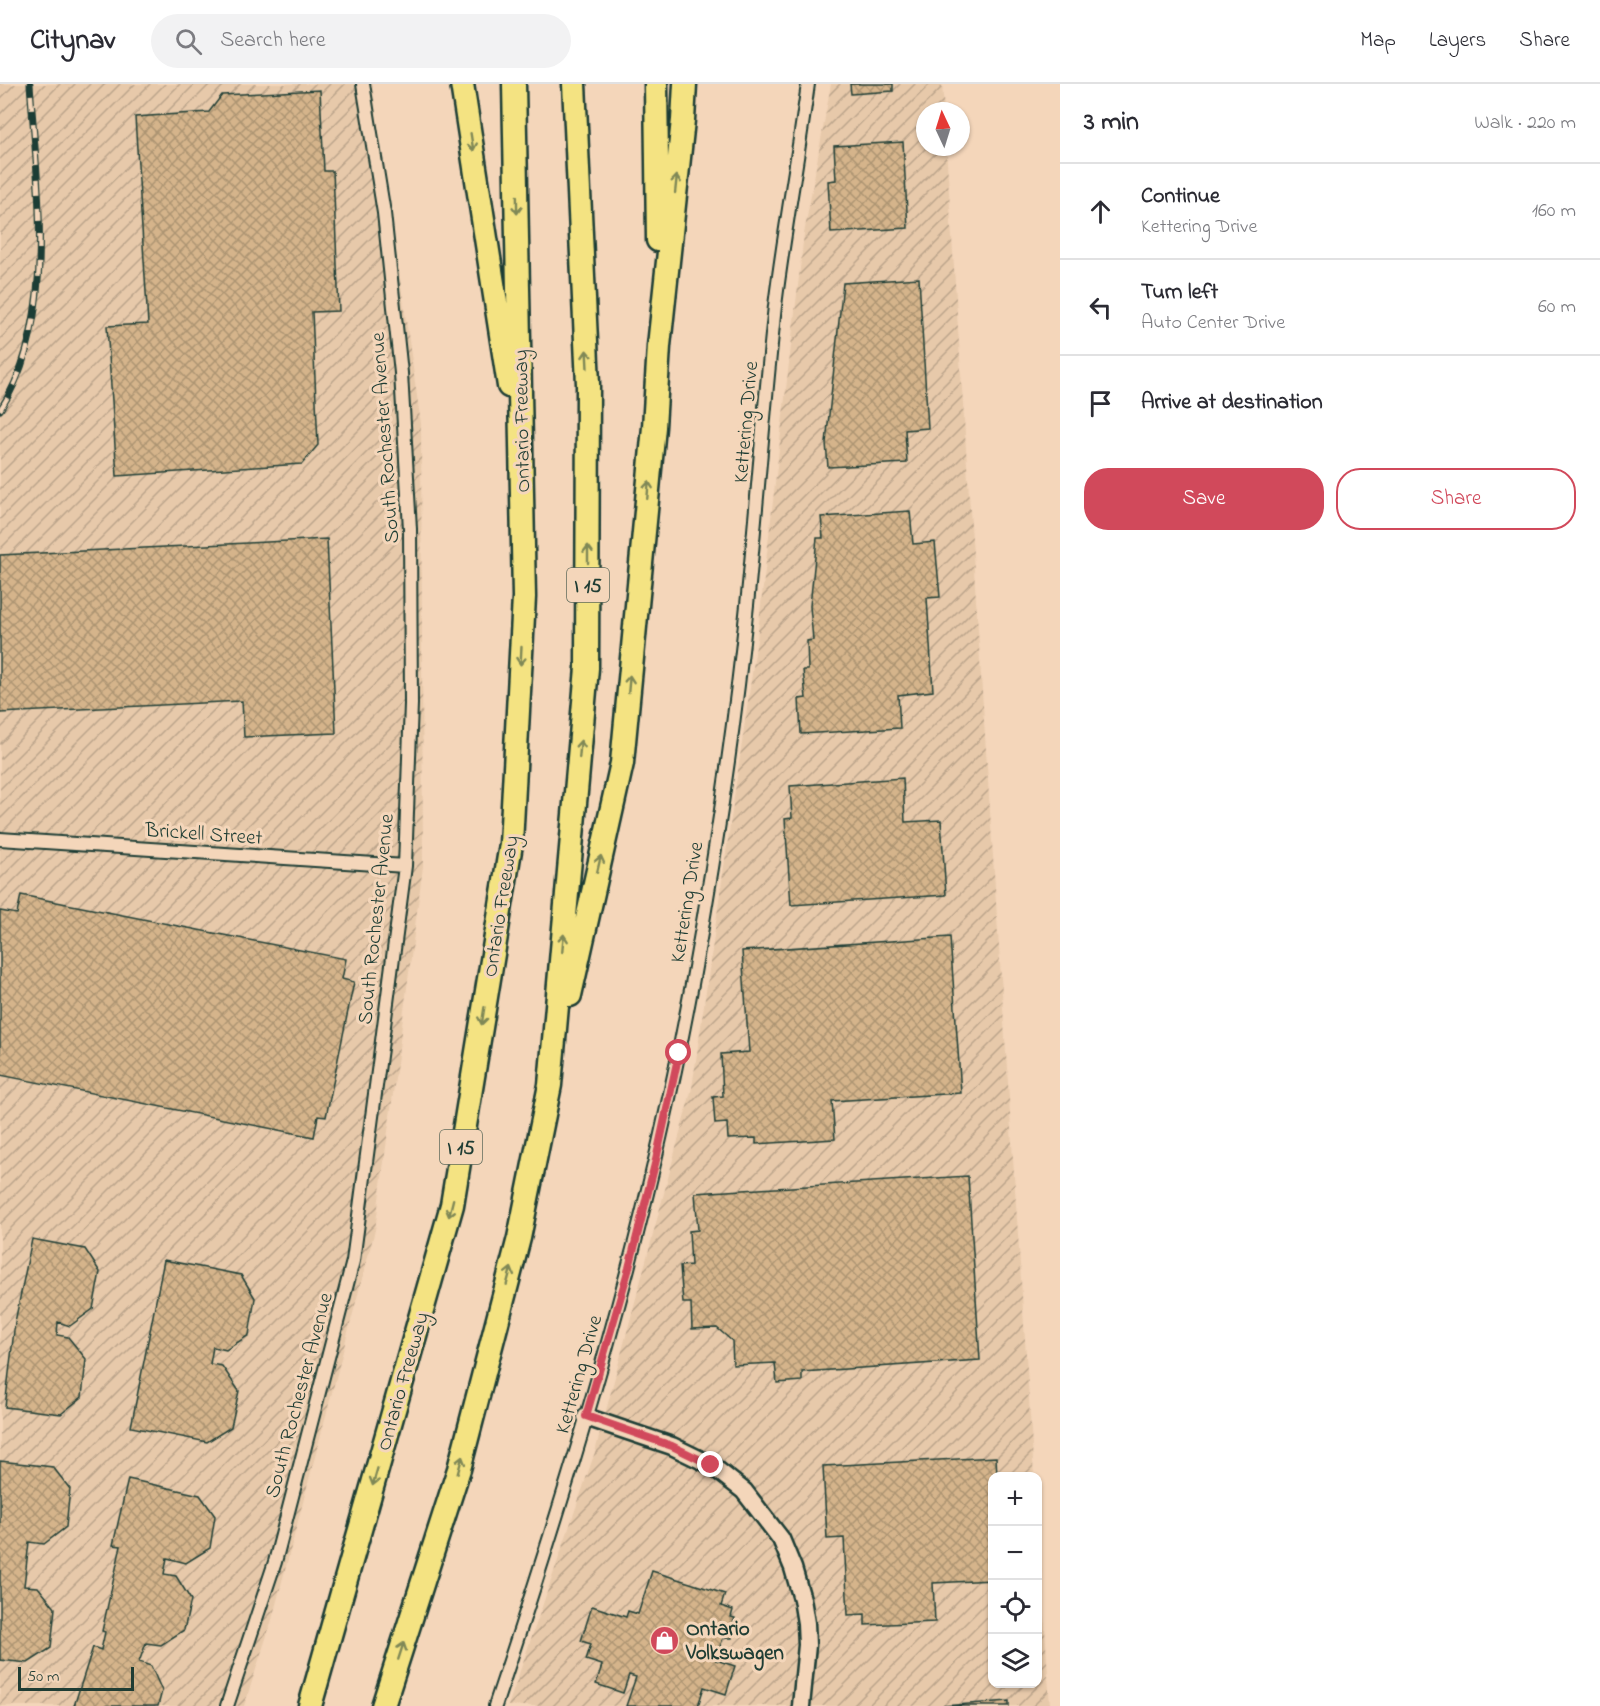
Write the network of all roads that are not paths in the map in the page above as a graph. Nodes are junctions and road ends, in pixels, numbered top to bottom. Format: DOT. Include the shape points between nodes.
graph roads {
  1 [pos="363,84"];
  2 [pos="462,84"];
  3 [pos="514,84"];
  4 [pos="574,84"];
  5 [pos="656,84"];
  6 [pos="685,84"];
  7 [pos="808,84"];
  8 [pos="659,346"];
  9 [pos="523,477"];
  10 [pos="0,838"];
  11 [pos="405,866"];
  12 [pos="550,1085"];
  13 [pos="586,1416"];
  14 [pos="227,1706"];
  15 [pos="310,1706"];
  16 [pos="383,1706"];
  17 [pos="495,1706"];
  18 [pos="801,1706"];
  1 -- 11 [label="street, South Rochester Avenue" via="384,213 401,373 410,519 411,704"];
  2 -- 9 [label="highway, one-way"];
  3 -- 9 [label="highway, Ontario Freeway / I 15, one-way"];
  12 -- 4 [label="highway, I 15, one-way" via="587,668 588,384"];
  5 -- 8 [label="highway"];
  8 -- 6 [label="highway, one-way"];
  7 -- 13 [label="street, Kettering Drive" via="776,303 746,619 704,917 656,1160"];
  12 -- 8 [label="highway, one-way" via="622,763"];
  9 -- 15 [label="highway, Ontario Freeway / I 15, one-way" via="524,597 511,844 452,1205"];
  10 -- 11 [label="street, Brickell Street"];
  11 -- 14 [label="street, South Rochester Avenue" via="353,1261 275,1562"];
  16 -- 12 [label="highway, I 15, one-way" via="459,1469 519,1238"];
  13 -- 17 [label="street, Kettering Drive"];
  13 -- 18 [label="street" via="672,1446 711,1465 744,1491 775,1532 793,1568 806,1623"];
}
